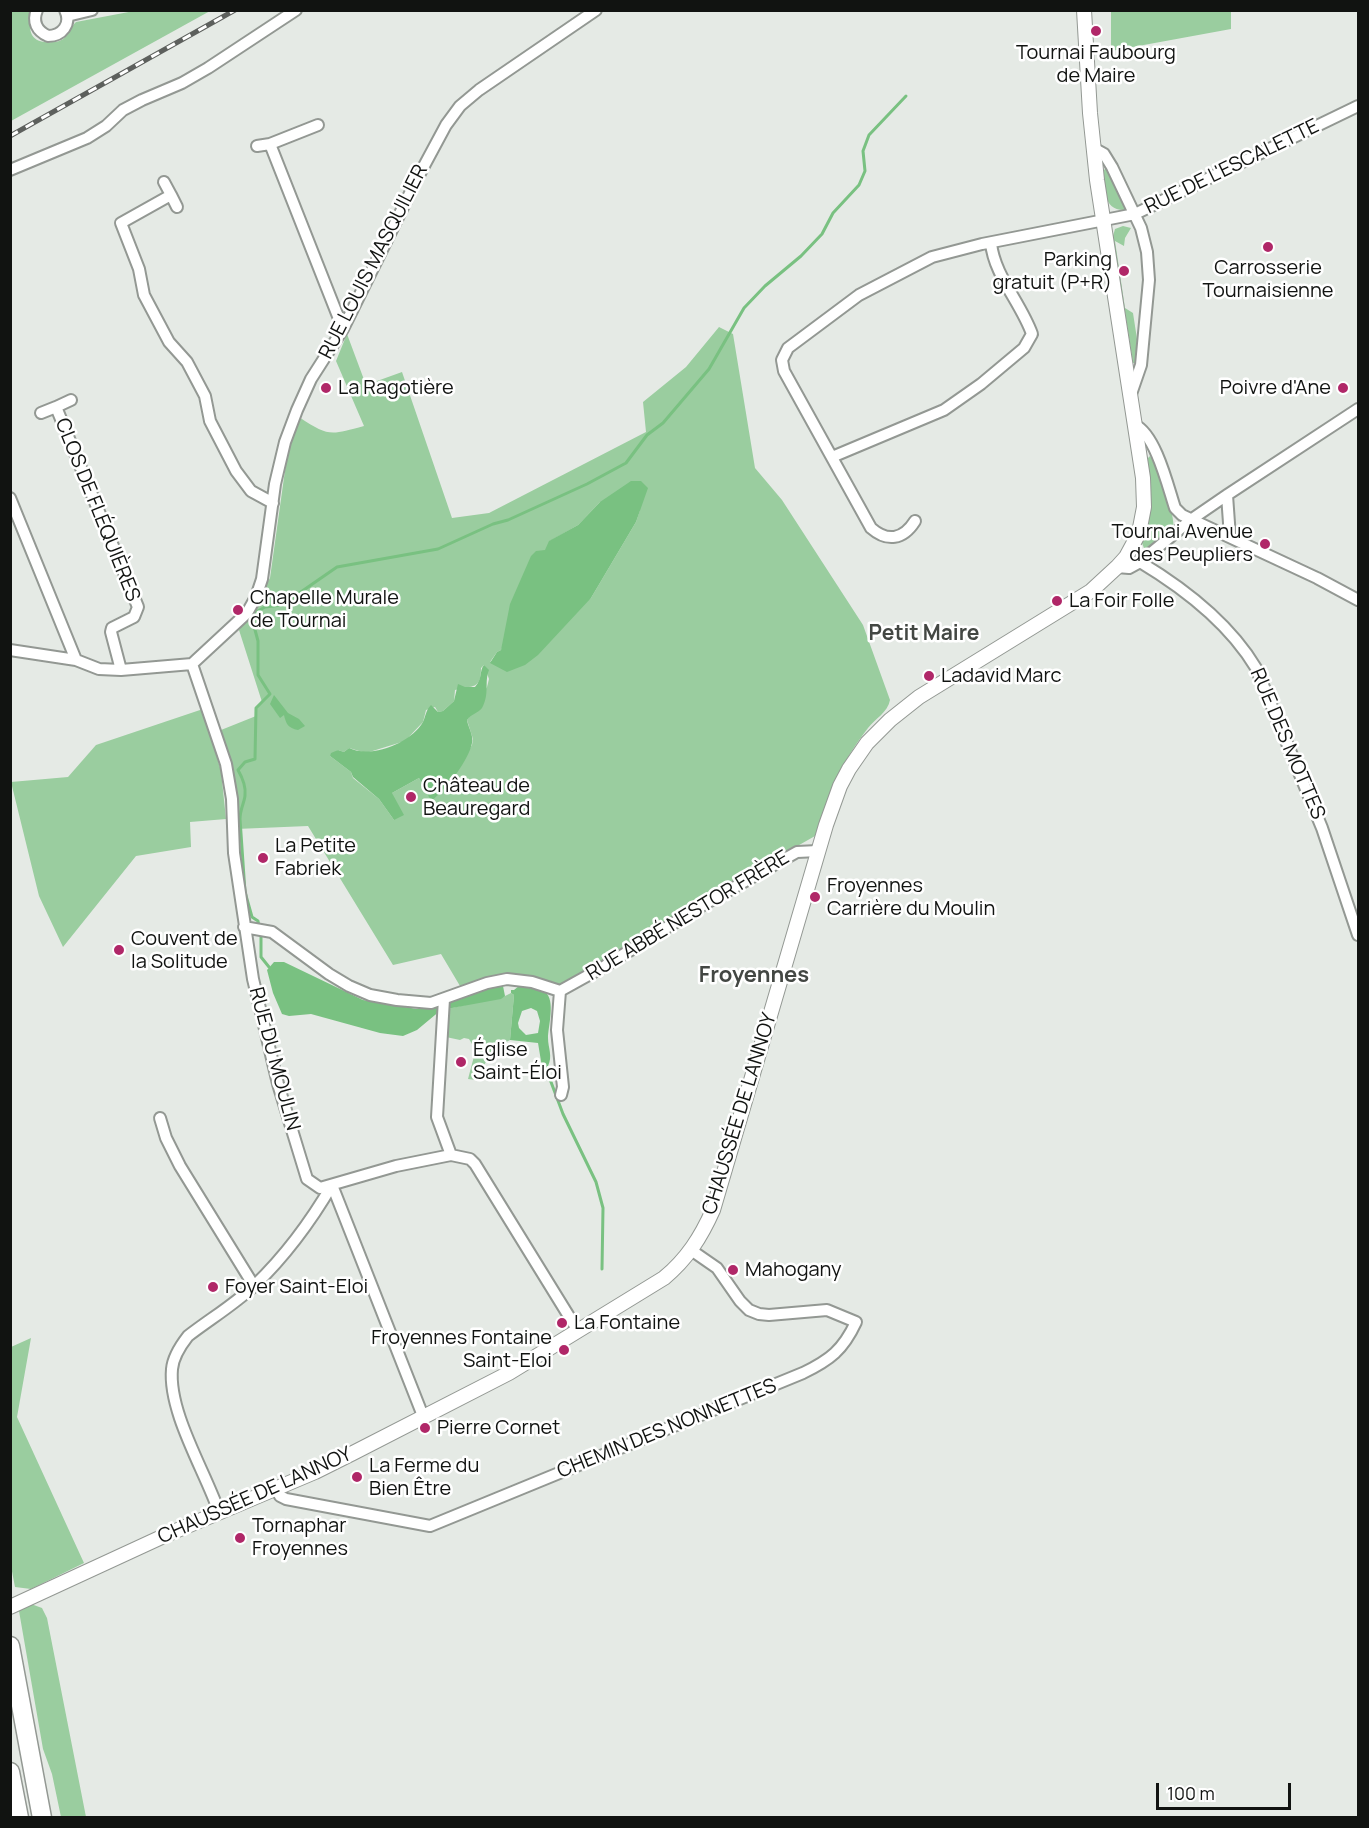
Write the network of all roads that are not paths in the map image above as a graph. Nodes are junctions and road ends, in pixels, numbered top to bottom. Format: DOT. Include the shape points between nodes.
graph roads {
  1 [pos="37,10"];
  2 [pos="92,10"];
  3 [pos="296,10"];
  4 [pos="596,10"];
  5 [pos="1084,10"];
  6 [pos="66,13"];
  7 [pos="1359,105"];
  8 [pos="318,125"];
  9 [pos="270,144"];
  10 [pos="257,146"];
  11 [pos="1093,148"];
  12 [pos="10,170"];
  13 [pos="164,182"];
  14 [pos="171,195"];
  15 [pos="177,207"];
  16 [pos="1135,214"];
  17 [pos="1103,222"];
  18 [pos="991,243"];
  19 [pos="343,329"];
  20 [pos="1131,395"];
  21 [pos="71,400"];
  22 [pos="56,407"];
  23 [pos="1359,409"];
  24 [pos="41,413"];
  25 [pos="1136,425"];
  26 [pos="832,457"];
  27 [pos="1227,495"];
  28 [pos="10,498"];
  29 [pos="273,503"];
  30 [pos="1192,519"];
  31 [pos="915,521"];
  32 [pos="1230,537"];
  33 [pos="1140,562"];
  34 [pos="1117,567"];
  35 [pos="1359,600"];
  36 [pos="10,650"];
  37 [pos="76,660"];
  38 [pos="192,664"];
  39 [pos="121,670"];
  40 [pos="818,851"];
  41 [pos="254,928"];
  42 [pos="1359,935"];
  43 [pos="560,991"];
  44 [pos="444,1005"];
  45 [pos="561,1095"];
  46 [pos="160,1118"];
  47 [pos="451,1155"];
  48 [pos="332,1185"];
  49 [pos="691,1250"];
  50 [pos="254,1286"];
  51 [pos="578,1331"];
  52 [pos="423,1416"];
  53 [pos="276,1489"];
  54 [pos="219,1512"];
  55 [pos="10,1607"];
  56 [pos="10,1646"];
  57 [pos="10,1772"];
  58 [pos="19,1818"];
  59 [pos="42,1818"];
  1 -- 6 [label="street" via="37,29 48,36 66,28"];
  2 -- 6 [label="street"];
  3 -- 12 [label="street" via="208,68 123,110 87,138"];
  4 -- 19 [label="street, RUE LOUIS MASQUILIER" via="479,90 453,115"];
  5 -- 11 [label="main road, CHAUSSÉE DE LANNOY"];
  7 -- 16 [label="street, RUE DE L'ESCALETTE"];
  8 -- 9 [label="street"];
  9 -- 10 [label="street"];
  9 -- 19 [label="street"];
  11 -- 16 [label="street" via="1104,154"];
  11 -- 17 [label="main road, CHAUSSÉE DE LANNOY"];
  13 -- 14 [label="street"];
  14 -- 15 [label="street"];
  14 -- 29 [label="street" via="121,223 139,269 144,295 205,396 210,422 240,478 258,496"];
  16 -- 17 [label="street, RUE DE L'ESCALETTE"];
  16 -- 20 [label="street" via="1147,252 1149,280 1141,365"];
  17 -- 18 [label="street, RUE DE L'ESCALETTE"];
  17 -- 20 [label="main road, CHAUSSÉE DE LANNOY"];
  18 -- 26 [label="street" via="992,257 1032,334 1024,348 944,410"];
  18 -- 26 [label="street, RUE DE L'ESCALETTE" via="932,257 896,275 859,295 788,348 782,360 784,370"];
  19 -- 29 [label="street, RUE LOUIS MASQUILIER" via="311,379 297,410 285,442"];
  20 -- 25 [label="main road, CHAUSSÉE DE LANNOY"];
  21 -- 22 [label="street, CLOS DE FLÉQUIÈRES"];
  22 -- 24 [label="street, CLOS DE FLÉQUIÈRES"];
  22 -- 39 [label="street, CLOS DE FLÉQUIÈRES" via="138,607 134,617 112,628"];
  23 -- 27 [label="street"];
  25 -- 30 [label="street" via="1154,447 1175,508"];
  25 -- 34 [label="main road, CHAUSSÉE DE LANNOY" via="1144,507 1139,533"];
  26 -- 31 [label="street, RUE DE L'ESCALETTE" via="871,528 880,536 898,536"];
  27 -- 30 [label="street"];
  27 -- 32 [label="street"];
  28 -- 37 [label="street"];
  29 -- 38 [label="street, RUE LOUIS MASQUILIER" via="256,597 247,613"];
  30 -- 32 [label="street"];
  30 -- 33 [label="street"];
  32 -- 35 [label="street"];
  33 -- 34 [label="street" via="1129,568"];
  33 -- 42 [label="street, RUE DES MOTTES" via="1192,596 1245,650 1256,668 1322,828"];
  34 -- 40 [label="main road, CHAUSSÉE DE LANNOY" via="1091,591 919,697 890,720 849,769 832,804"];
  36 -- 37 [label="street"];
  37 -- 39 [label="street" via="99,669"];
  38 -- 39 [label="street"];
  38 -- 41 [label="street, RUE DU MOULIN" via="230,779 234,852"];
  40 -- 43 [label="street, RUE ABBÉ NESTOR FRÈRE" via="797,852"];
  40 -- 49 [label="main road, CHAUSSÉE DE LANNOY" via="712,1210"];
  41 -- 44 [label="street" via="278,936 329,974 370,995"];
  41 -- 48 [label="street, RUE DU MOULIN" via="255,989 278,1084 308,1179 320,1188"];
  43 -- 44 [label="street" via="507,979 487,983"];
  43 -- 45 [label="street" via="557,1030"];
  44 -- 47 [label="street" via="437,1117"];
  46 -- 50 [label="street" via="180,1166"];
  47 -- 48 [label="street"];
  47 -- 51 [label="street" via="474,1161"];
  48 -- 50 [label="street" via="284,1254"];
  48 -- 52 [label="street"];
  49 -- 51 [label="main road, CHAUSSÉE DE LANNOY" via="664,1278"];
  49 -- 53 [label="street, CHEMIN DES NONNETTES" via="717,1268 749,1310 769,1315 827,1310 856,1322 848,1339 835,1354 803,1373 430,1526 286,1499"];
  50 -- 54 [label="street" via="188,1336 172,1366 172,1395"];
  51 -- 52 [label="main road, CHAUSSÉE DE LANNOY" via="509,1373"];
  52 -- 53 [label="main road, CHAUSSÉE DE LANNOY"];
  53 -- 54 [label="main road, CHAUSSÉE DE LANNOY"];
  54 -- 55 [label="main road, CHAUSSÉE DE LANNOY"];
  56 -- 59 [label="highway"];
  57 -- 58 [label="highway"];
}
